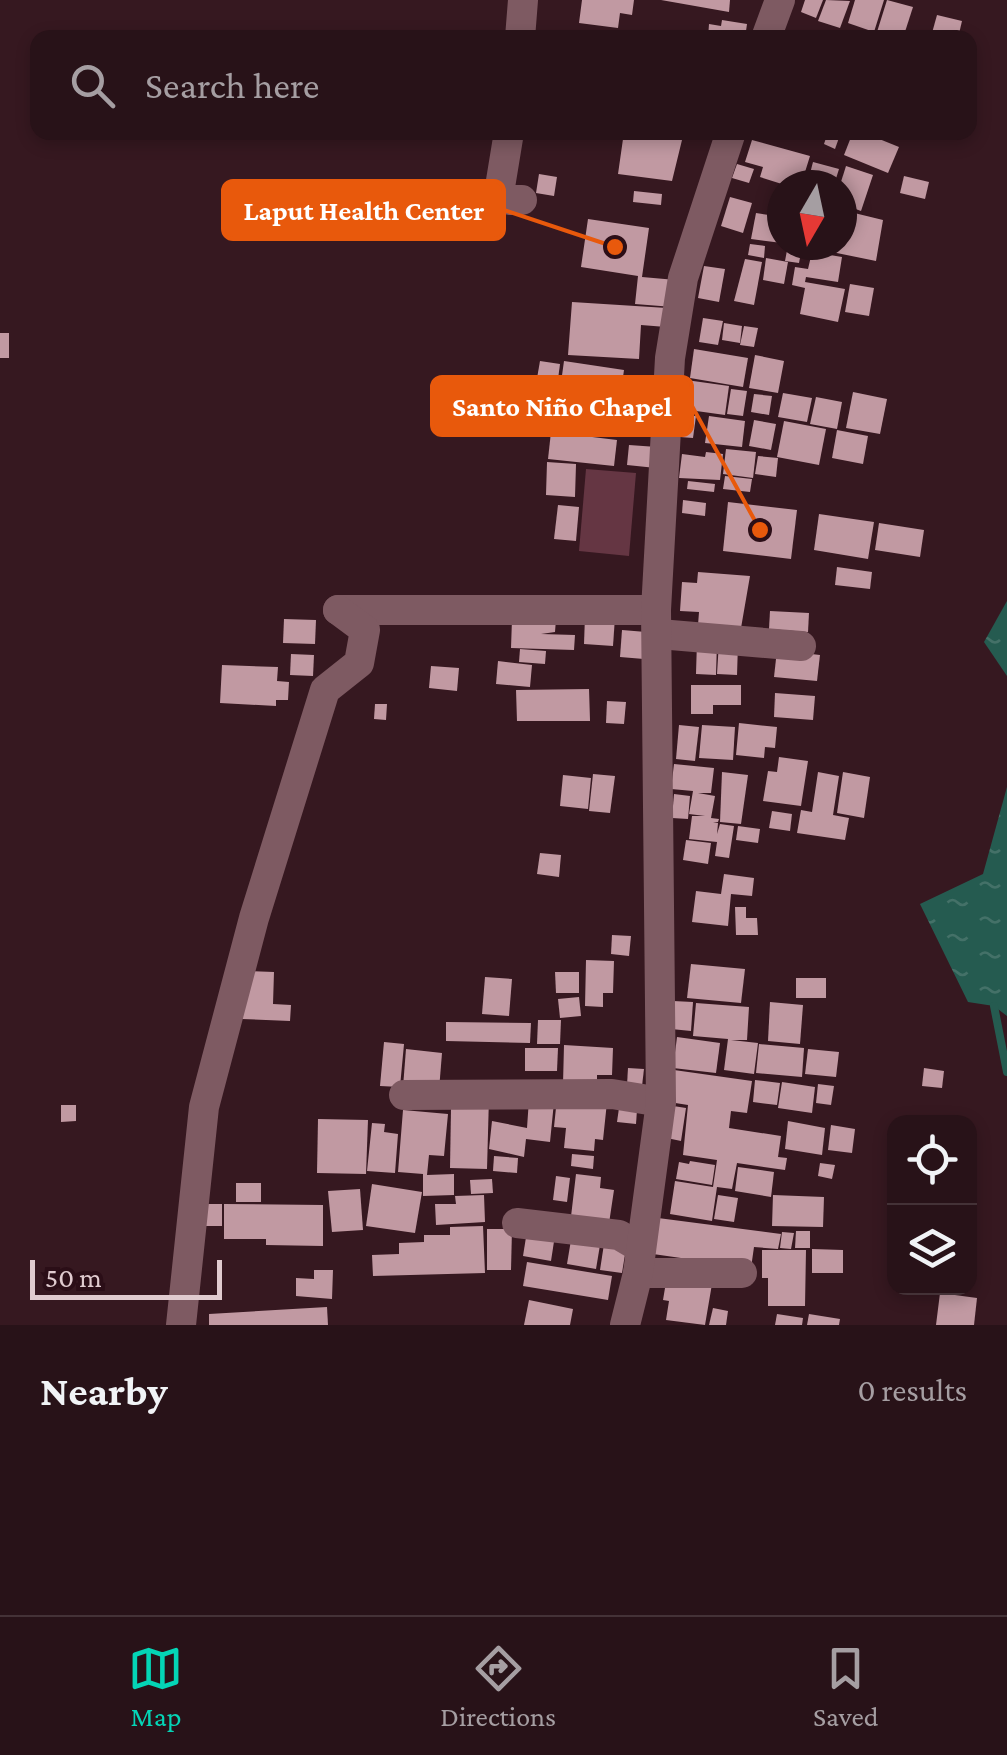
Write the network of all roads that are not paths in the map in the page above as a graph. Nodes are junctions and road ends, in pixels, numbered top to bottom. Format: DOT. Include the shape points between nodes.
graph roads {
  1 [pos="523,0"];
  2 [pos="780,0"];
  3 [pos="521,30"];
  4 [pos="769,30"];
  5 [pos="508,140"];
  6 [pos="729,140"];
  7 [pos="522,200"];
  8 [pos="657,622"];
  9 [pos="801,646"];
  10 [pos="404,1095"];
  11 [pos="662,1102"];
  12 [pos="518,1223"];
  13 [pos="640,1261"];
  14 [pos="742,1273"];
  15 [pos="182,1325"];
  16 [pos="625,1325"];
  1 -- 3 [label="street"];
  2 -- 4 [label="street"];
  5 -- 7 [label="street" via="499,193"];
  6 -- 8 [label="street" via="683,278 672,342"];
  8 -- 9 [label="street"];
  8 -- 11 [label="street"];
  8 -- 15 [label="street" via="338,610 365,630 359,663 324,690 254,918 204,1107"];
  10 -- 11 [label="street" via="612,1094"];
  11 -- 13 [label="street"];
  12 -- 13 [label="street" via="619,1234"];
  13 -- 14 [label="street"];
  13 -- 16 [label="street"];
}
